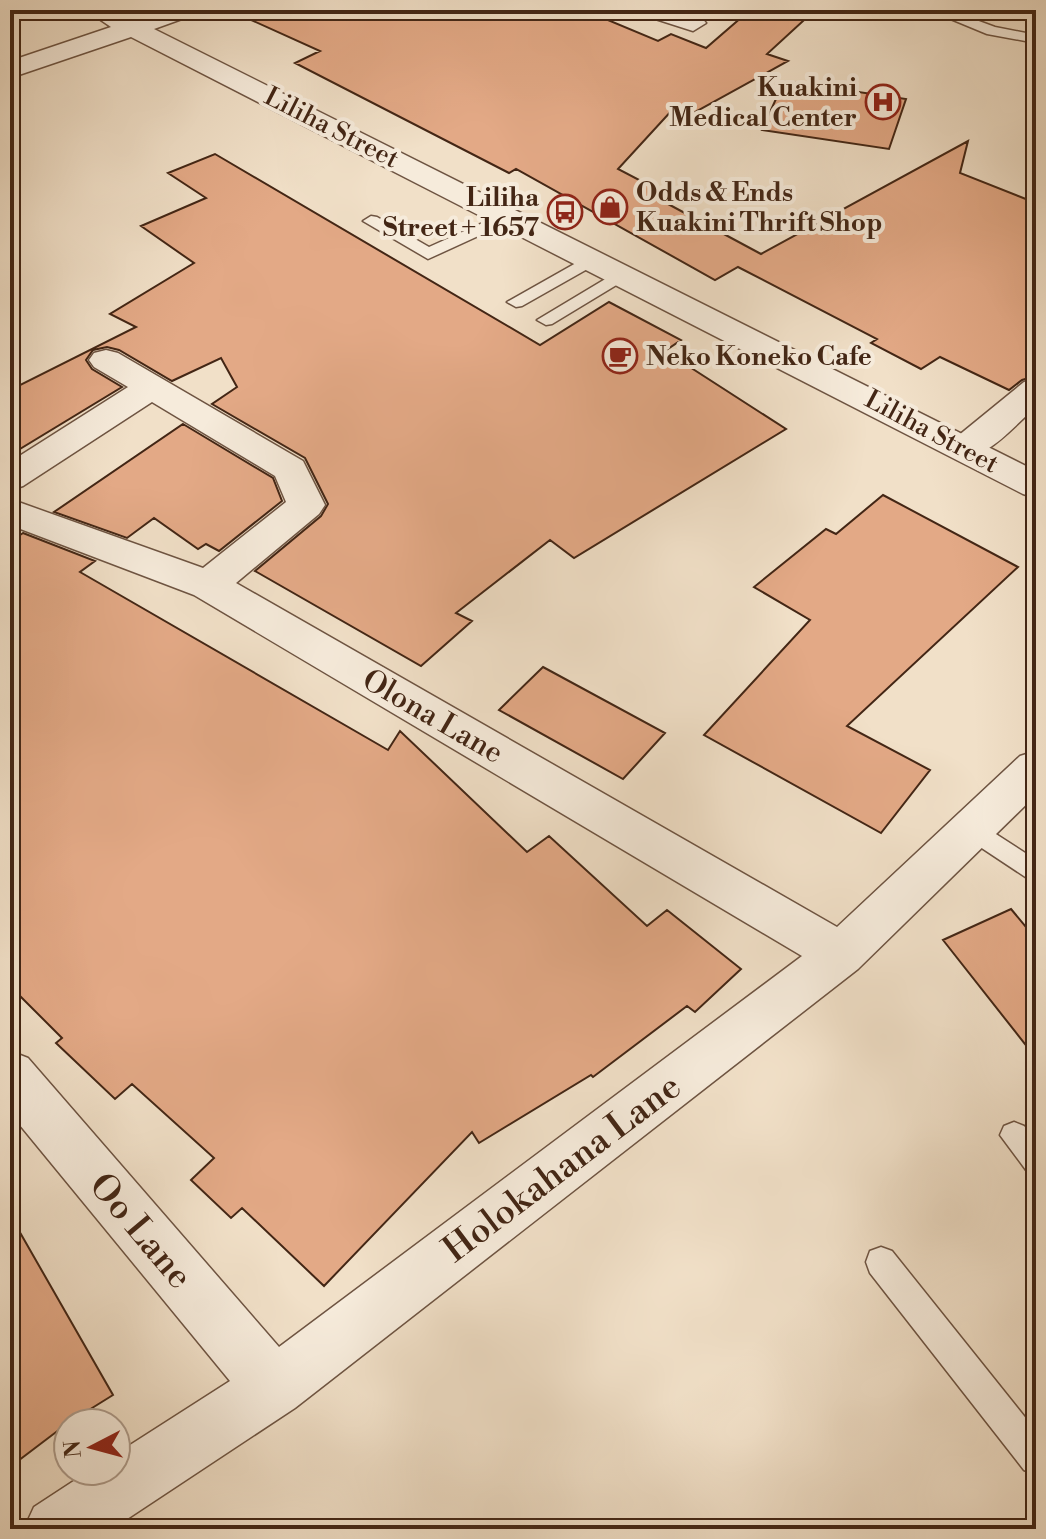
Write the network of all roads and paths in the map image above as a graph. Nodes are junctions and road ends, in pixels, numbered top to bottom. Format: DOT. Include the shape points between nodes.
graph roads {
  1 [pos="98,10"];
  2 [pos="184,10"];
  3 [pos="652,10"];
  4 [pos="936,10"];
  5 [pos="693,23"];
  6 [pos="134,30"];
  7 [pos="1036,39"];
  8 [pos="10,70"];
  9 [pos="507,217"];
  10 [pos="371,221"];
  11 [pos="592,259"];
  12 [pos="622,274"];
  13 [pos="516,302"];
  14 [pos="546,320"];
  15 [pos="106,360"];
  16 [pos="152,387"];
  17 [pos="1036,389"];
  18 [pos="966,448"];
  19 [pos="10,478"];
  20 [pos="1036,486"];
  21 [pos="10,511"];
  22 [pos="208,585"];
  23 [pos="1036,768"];
  24 [pos="971,828"];
  25 [pos="1036,874"];
  26 [pos="841,954"];
  27 [pos="10,1074"];
  28 [pos="1014,1135"];
  29 [pos="1036,1160"];
  30 [pos="881,1262"];
  31 [pos="274,1387"];
  32 [pos="1036,1458"];
  33 [pos="56,1529"];
  1 -- 6 [label="street, Liliha Street"];
  2 -- 6 [label="street"];
  3 -- 5 [label="street"];
  4 -- 7 [label="lane" via="992,31"];
  6 -- 8 [label="street"];
  6 -- 9 [label="street, Liliha Street"];
  9 -- 10 [label="lane" via="428,254"];
  9 -- 11 [label="street, Liliha Street"];
  11 -- 12 [label="street, Liliha Street"];
  11 -- 13 [label="lane"];
  12 -- 14 [label="lane"];
  12 -- 18 [label="street, Liliha Street"];
  15 -- 16 [label="street"];
  16 -- 19 [label="street"];
  16 -- 22 [label="street" via="290,469 306,505"];
  17 -- 18 [label="street"];
  18 -- 20 [label="street, Liliha Street"];
  21 -- 22 [label="street, Olona Lane"];
  22 -- 26 [label="street, Olona Lane"];
  23 -- 24 [label="street, Holokahana Lane"];
  24 -- 25 [label="lane"];
  24 -- 26 [label="street, Holokahana Lane"];
  26 -- 31 [label="street, Holokahana Lane"];
  27 -- 31 [label="street, Oo Lane"];
  28 -- 29 [label="lane"];
  30 -- 32 [label="lane"];
  31 -- 33 [label="street, Holokahana Lane"];
}
